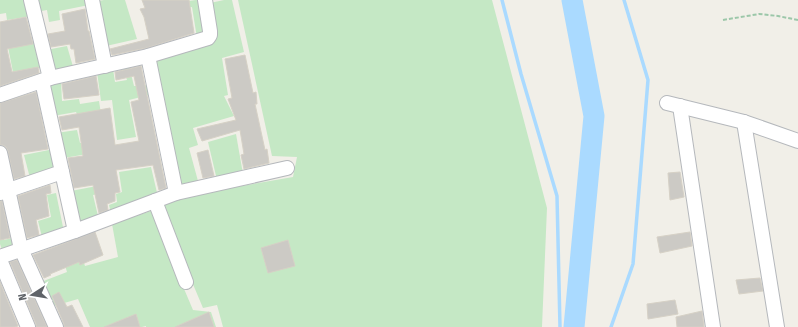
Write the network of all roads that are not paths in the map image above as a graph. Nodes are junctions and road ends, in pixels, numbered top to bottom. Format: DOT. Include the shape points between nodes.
graph roads {
  1 [pos="31,0"];
  2 [pos="92,0"];
  3 [pos="205,0"];
  4 [pos="148,56"];
  5 [pos="105,66"];
  6 [pos="46,79"];
  7 [pos="0,96"];
  8 [pos="744,122"];
  9 [pos="798,141"];
  10 [pos="0,153"];
  11 [pos="287,168"];
  12 [pos="62,172"];
  13 [pos="4,192"];
  14 [pos="176,193"];
  15 [pos="155,201"];
  16 [pos="75,231"];
  17 [pos="20,249"];
  18 [pos="0,257"];
  19 [pos="0,260"];
  20 [pos="186,282"];
  21 [pos="28,327"];
  22 [pos="56,327"];
  23 [pos="713,327"];
  24 [pos="777,327"];
  1 -- 6 [label="street"];
  2 -- 5 [label="street"];
  3 -- 4 [label="street" via="210,31 208,38"];
  4 -- 5 [label="street"];
  4 -- 14 [label="street"];
  5 -- 6 [label="street"];
  6 -- 7 [label="street"];
  6 -- 12 [label="street"];
  8 -- 9 [label="street"];
  8 -- 23 [label="street" via="673,104"];
  8 -- 24 [label="street"];
  10 -- 13 [label="street"];
  11 -- 14 [label="street"];
  12 -- 13 [label="street"];
  12 -- 16 [label="street"];
  13 -- 17 [label="street"];
  14 -- 15 [label="street"];
  15 -- 16 [label="street"];
  15 -- 20 [label="street"];
  16 -- 17 [label="street"];
  17 -- 18 [label="street"];
  17 -- 22 [label="street"];
  19 -- 21 [label="street"];
}
